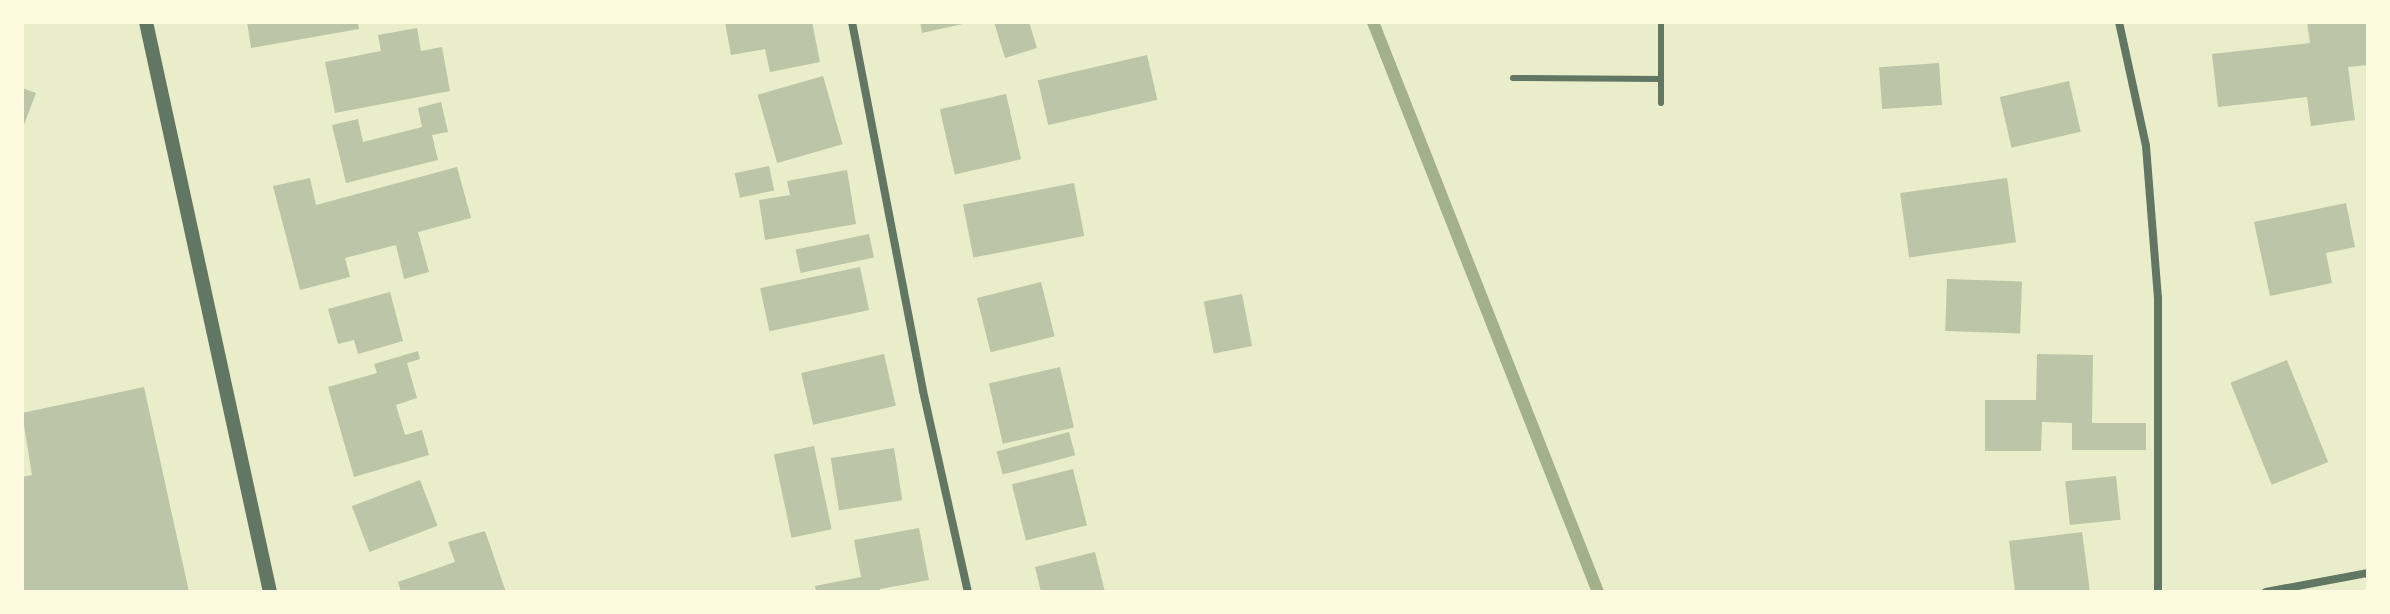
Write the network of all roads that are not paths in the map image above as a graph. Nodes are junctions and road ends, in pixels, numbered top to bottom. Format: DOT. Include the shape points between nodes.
graph roads {
  1 [pos="146,22"];
  2 [pos="852,22"];
  3 [pos="1661,22"];
  4 [pos="2119,22"];
  5 [pos="1513,78"];
  6 [pos="1661,79"];
  7 [pos="1661,103"];
  8 [pos="2368,573"];
  9 [pos="270,592"];
  10 [pos="968,592"];
  11 [pos="2158,592"];
  12 [pos="2266,592"];
  1 -- 9 [label="street"];
  2 -- 10 [label="street" via="923,391"];
  3 -- 6 [label="lane"];
  4 -- 11 [label="street" via="2146,146 2158,298"];
  5 -- 6 [label="lane"];
  6 -- 7 [label="lane"];
  8 -- 12 [label="street"];
}
